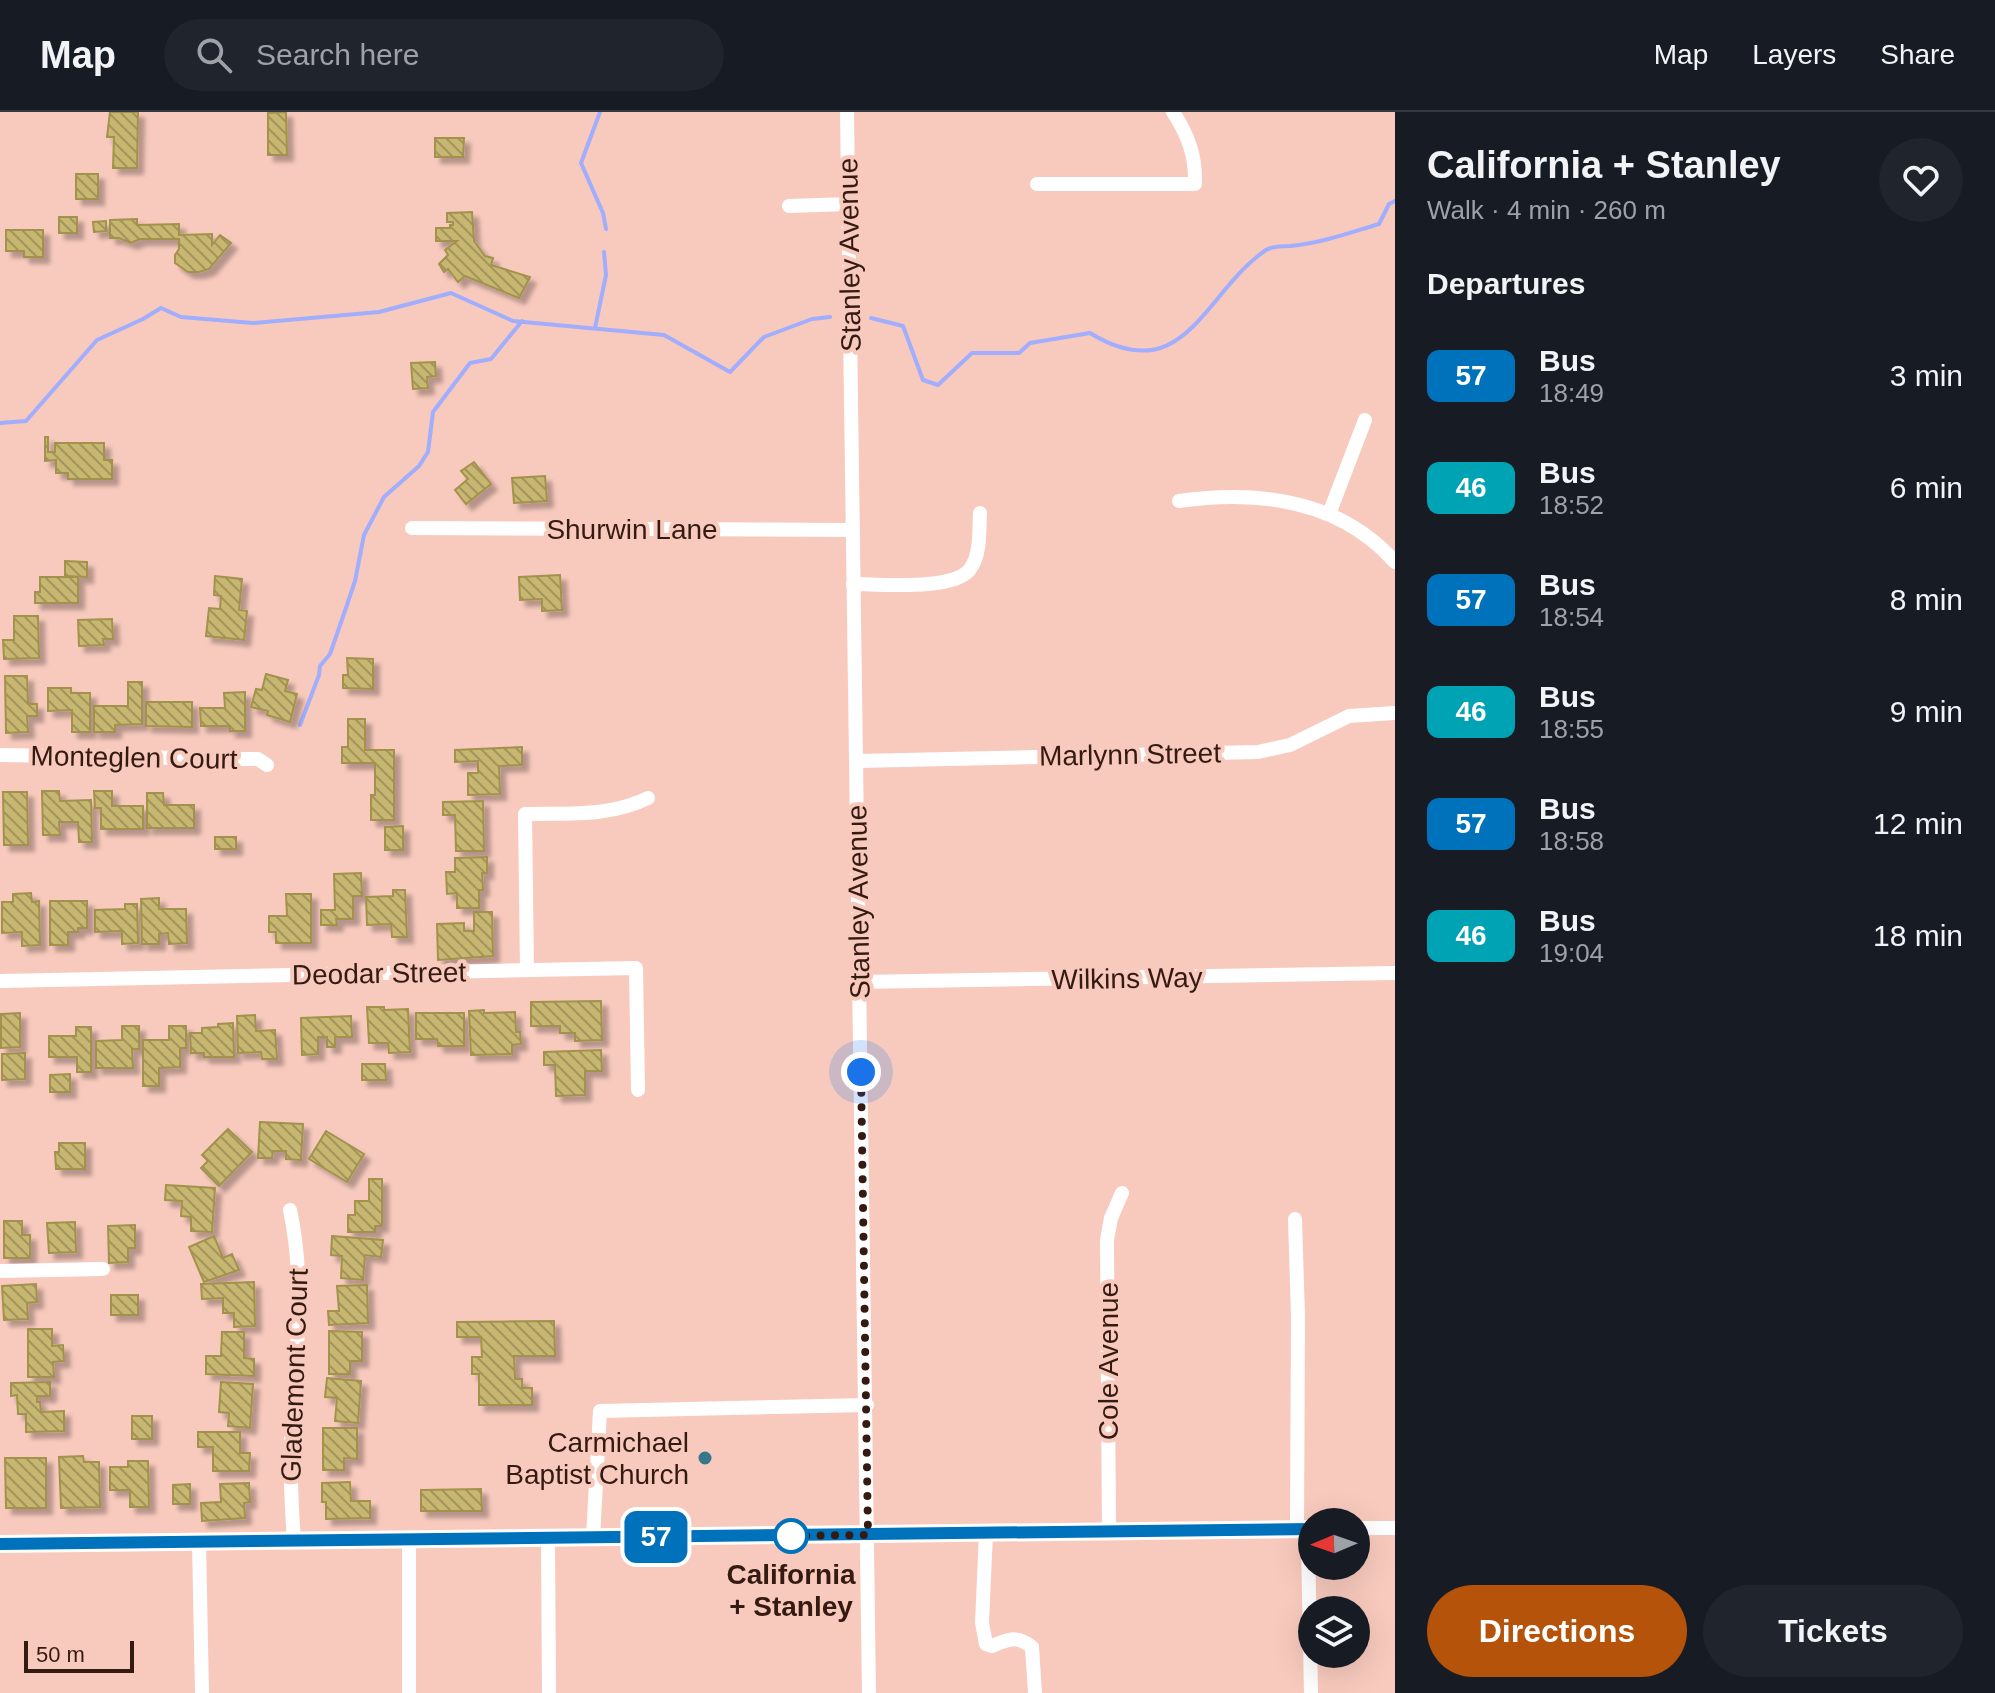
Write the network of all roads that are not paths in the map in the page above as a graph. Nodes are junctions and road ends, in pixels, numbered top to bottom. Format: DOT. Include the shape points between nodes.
graph roads {
  1 [pos="847,112"];
  2 [pos="1173,112"];
  3 [pos="1037,184"];
  4 [pos="849,204"];
  5 [pos="789,206"];
  6 [pos="1365,420"];
  7 [pos="1179,501"];
  8 [pos="980,513"];
  9 [pos="1329,514"];
  10 [pos="412,528"];
  11 [pos="852,530"];
  12 [pos="1395,562"];
  13 [pos="853,584"];
  14 [pos="1395,713"];
  15 [pos="0,755"];
  16 [pos="857,761"];
  17 [pos="267,765"];
  18 [pos="648,798"];
  19 [pos="527,970"];
  20 [pos="1395,973"];
  21 [pos="0,981"];
  22 [pos="859,982"];
  23 [pos="638,1090"];
  24 [pos="1122,1193"];
  25 [pos="290,1210"];
  26 [pos="1295,1219"];
  27 [pos="103,1269"];
  28 [pos="0,1271"];
  29 [pos="867,1405"];
  30 [pos="1305,1508"];
  31 [pos="1370,1528"];
  32 [pos="1395,1528"];
  33 [pos="1298,1529"];
  34 [pos="1109,1532"];
  35 [pos="986,1533"];
  36 [pos="868,1535"];
  37 [pos="548,1538"];
  38 [pos="593,1538"];
  39 [pos="409,1540"];
  40 [pos="294,1541"];
  41 [pos="199,1542"];
  42 [pos="0,1544"];
  43 [pos="1309,1580"];
  44 [pos="202,1693"];
  45 [pos="409,1693"];
  46 [pos="549,1693"];
  47 [pos="869,1693"];
  48 [pos="1035,1693"];
  49 [pos="1311,1693"];
  1 -- 4 [label="street, Stanley Avenue"];
  2 -- 3 [label="street" via="1193,151 1195,184"];
  4 -- 5 [label="street"];
  4 -- 11 [label="street, Stanley Avenue"];
  6 -- 9 [label="street"];
  7 -- 9 [label="street" via="1263,497"];
  8 -- 13 [label="street" via="979,542 972,567 962,578"];
  9 -- 12 [label="street" via="1372,538"];
  10 -- 11 [label="street, Shurwin Lane"];
  11 -- 13 [label="street, Stanley Avenue"];
  13 -- 16 [label="street, Stanley Avenue"];
  14 -- 16 [label="street, Marlynn Street" via="1349,716 1290,745 1258,752"];
  15 -- 17 [label="street, Monteglen Court" via="258,759"];
  16 -- 22 [label="street, Stanley Avenue"];
  18 -- 19 [label="street" via="598,812 525,814"];
  19 -- 21 [label="street, Deodar Street"];
  19 -- 23 [label="street, Deodar Street" via="636,968"];
  20 -- 22 [label="street, Wilkins Way"];
  22 -- 29 [label="street, Stanley Avenue"];
  24 -- 34 [label="street, Cole Avenue" via="1107,1240"];
  25 -- 40 [label="street, Glademont Court" via="300,1292 290,1479"];
  26 -- 30 [label="street"];
  27 -- 28 [label="street"];
  29 -- 36 [label="street, Stanley Avenue"];
  29 -- 38 [label="street" via="600,1411"];
  31 -- 32 [label="street"];
  33 -- 34 [label="street"];
  34 -- 35 [label="street"];
  35 -- 36 [label="street"];
  35 -- 48 [label="street" via="986,1644 1010,1638 1032,1647"];
  36 -- 38 [label="street"];
  36 -- 47 [label="street, Stanley Avenue"];
  37 -- 38 [label="street"];
  37 -- 39 [label="street"];
  37 -- 46 [label="street"];
  39 -- 40 [label="street"];
  39 -- 45 [label="street"];
  40 -- 41 [label="street"];
  41 -- 42 [label="street"];
  41 -- 44 [label="street"];
  43 -- 49 [label="street"];
}
